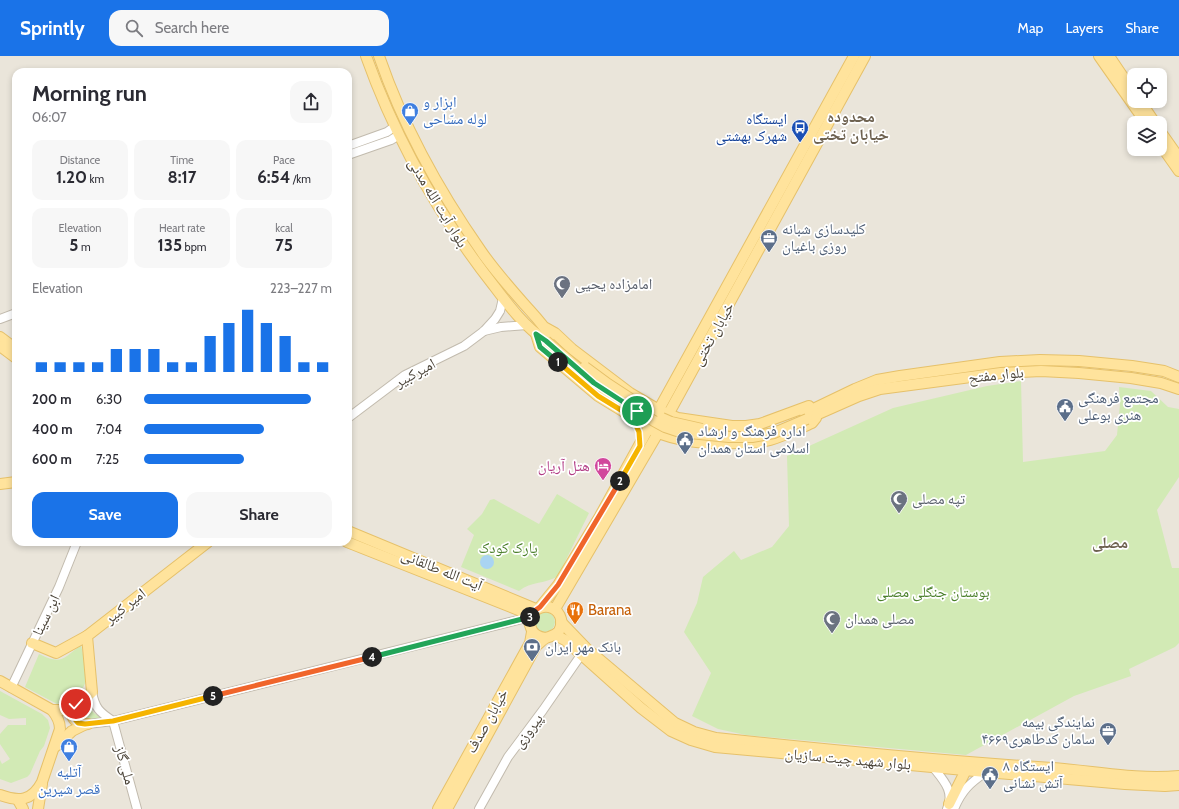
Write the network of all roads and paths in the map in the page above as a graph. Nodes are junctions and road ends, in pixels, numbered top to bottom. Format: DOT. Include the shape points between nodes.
graph roads {
  1 [pos="366,56"];
  2 [pos="379,56"];
  3 [pos="854,56"];
  4 [pos="865,56"];
  5 [pos="1099,56"];
  6 [pos="1109,56"];
  7 [pos="1127,82"];
  8 [pos="1141,116"];
  9 [pos="393,133"];
  10 [pos="1167,141"];
  11 [pos="352,145"];
  12 [pos="352,153"];
  13 [pos="1167,154"];
  14 [pos="1179,158"];
  15 [pos="1179,171"];
  16 [pos="503,298"];
  17 [pos="12,314"];
  18 [pos="0,319"];
  19 [pos="495,319"];
  20 [pos="527,325"];
  21 [pos="544,326"];
  22 [pos="501,328"];
  23 [pos="484,331"];
  24 [pos="536,334"];
  25 [pos="0,337"];
  26 [pos="548,339"];
  27 [pos="0,346"];
  28 [pos="12,346"];
  29 [pos="12,355"];
  30 [pos="1179,377"];
  31 [pos="1179,389"];
  32 [pos="670,391"];
  33 [pos="640,399"];
  34 [pos="675,403"];
  35 [pos="819,410"];
  36 [pos="664,412"];
  37 [pos="352,415"];
  38 [pos="629,415"];
  39 [pos="699,422"];
  40 [pos="654,431"];
  41 [pos="670,437"];
  42 [pos="680,440"];
  43 [pos="644,448"];
  44 [pos="12,482"];
  45 [pos="0,484"];
  46 [pos="352,534"];
  47 [pos="352,544"];
  48 [pos="76,546"];
  49 [pos="203,546"];
  50 [pos="554,609"];
  51 [pos="534,612"];
  52 [pos="561,622"];
  53 [pos="532,632"];
  54 [pos="87,636"];
  55 [pos="550,637"];
  56 [pos="32,643"];
  57 [pos="581,655"];
  58 [pos="0,682"];
  59 [pos="11,688"];
  60 [pos="92,692"];
  61 [pos="76,704"];
  62 [pos="52,710"];
  63 [pos="113,721"];
  64 [pos="88,724"];
  65 [pos="54,747"];
  66 [pos="968,766"];
  67 [pos="933,767"];
  68 [pos="986,772"];
  69 [pos="1179,776"];
  70 [pos="1126,780"];
  71 [pos="42,782"];
  72 [pos="1179,785"];
  73 [pos="0,795"];
  74 [pos="18,800"];
  75 [pos="950,807"];
  76 [pos="23,809"];
  77 [pos="38,809"];
  78 [pos="137,809"];
  79 [pos="438,809"];
  80 [pos="446,809"];
  81 [pos="479,809"];
  1 -- 9 [label="main road, بلوار آیت الله مدنی"];
  2 -- 21 [label="main road, بلوار آیت الله مدنی" via="422,156 442,192 482,252"];
  3 -- 32 [label="main road, خیابان تختی"];
  4 -- 34 [label="main road, خیابان تختی"];
  5 -- 8 [label="main road"];
  6 -- 7 [label="main road"];
  9 -- 11 [label="street"];
  9 -- 12 [label="street"];
  9 -- 16 [label="main road, بلوار آیت الله مدنی" via="432,198"];
  10 -- 14 [label="main road"];
  13 -- 15 [label="main road"];
  16 -- 19 [label="street"];
  16 -- 20 [label="main road, بلوار آیت الله مدنی"];
  17 -- 18 [label="street"];
  19 -- 22 [label="street" via="500,322"];
  19 -- 23 [label="street, امیرکبیر"];
  20 -- 22 [label="street"];
  20 -- 24 [label="main road, بلوار آیت الله مدنی"];
  21 -- 26 [label="main road"];
  21 -- 33 [label="main road" via="604,375"];
  22 -- 23 [label="street"];
  23 -- 37 [label="street, امیرکبیر" via="464,346 405,375"];
  24 -- 26 [label="main road"];
  24 -- 38 [label="main road" via="540,347 598,396"];
  25 -- 28 [label="main road"];
  26 -- 35 [label="main road, bridge" via="594,383 654,422 680,432 752,437 774,433"];
  27 -- 29 [label="main road"];
  30 -- 35 [label="main road, بلوار مفتح" via="1164,371 1079,361 1000,362 877,380 855,389"];
  31 -- 35 [label="main road, بلوار مفتح" via="1161,382 1079,372 1001,373 880,389"];
  32 -- 33 [label="main road" via="652,399"];
  32 -- 36 [label="main road, خیابان تختی"];
  33 -- 36 [label="main road"];
  34 -- 36 [label="main road, خیابان تختی"];
  34 -- 39 [label="main road" via="678,414"];
  35 -- 39 [label="main road" via="811,405 760,424 746,426"];
  35 -- 42 [label="main road" via="812,423 768,441 726,443"];
  36 -- 38 [label="main road" via="653,409 652,416 642,423"];
  36 -- 39 [label="main road"];
  36 -- 40 [label="main road, خیابان تختی"];
  36 -- 41 [label="main road" via="672,421 668,424 667,431"];
  38 -- 43 [label="main road" via="637,427"];
  40 -- 41 [label="main road"];
  40 -- 43 [label="main road, خیابان تختی"];
  41 -- 42 [label="main road"];
  42 -- 43 [label="main road" via="661,442"];
  43 -- 50 [label="main road, خیابان تختی"];
  43 -- 51 [label="main road, خیابان تختی" via="558,585"];
  44 -- 45 [label="main road"];
  46 -- 51 [label="main road, آیت الله طالقانی"];
  47 -- 51 [label="main road, آیت الله طالقانی"];
  48 -- 56 [label="street, ابن سینا"];
  49 -- 54 [label="main road, امیر کبیر"];
  50 -- 51 [label="main road" via="545,606"];
  50 -- 52 [label="main road"];
  51 -- 53 [label="main road" via="529,622"];
  51 -- 63 [label="street"];
  52 -- 55 [label="main road" via="558,632"];
  52 -- 66 [label="main road, بلوار شهید چیت سازیان" via="586,648 649,702 675,723 694,732 716,738"];
  53 -- 55 [label="main road"];
  53 -- 79 [label="main road, خیابان صدف" via="530,643"];
  54 -- 56 [label="main road, امیر کبیر" via="56,653"];
  54 -- 60 [label="main road"];
  55 -- 57 [label="main road, بلوار شهید چیت سازیان" via="565,640"];
  55 -- 80 [label="main road, خیابان صدف" via="536,646"];
  56 -- 59 [label="street, ابن سینا"];
  57 -- 67 [label="main road, بلوار شهید چیت سازیان" via="671,731 691,740 715,747"];
  57 -- 81 [label="street, پیروزی" via="508,757"];
  58 -- 59 [label="main road"];
  59 -- 62 [label="main road"];
  60 -- 61 [label="main road"];
  60 -- 63 [label="street" via="96,706"];
  61 -- 62 [label="main road" via="63,710"];
  61 -- 64 [label="main road" via="72,714 75,720 81,724"];
  62 -- 65 [label="main road" via="60,722"];
  63 -- 64 [label="street"];
  63 -- 78 [label="street, ملی گاز"];
  64 -- 65 [label="main road" via="72,731"];
  65 -- 71 [label="main road"];
  66 -- 67 [label="main road, بلوار شهید چیت سازیان"];
  66 -- 68 [label="main road, بلوار شهید چیت سازیان"];
  66 -- 70 [label="main road, بلوار شهید چیت سازیان" via="1080,770"];
  66 -- 75 [label="main road"];
  67 -- 75 [label="street" via="949,788"];
  68 -- 70 [label="main road, بلوار شهید چیت سازیان"];
  68 -- 75 [label="street"];
  69 -- 70 [label="main road, بلوار شهید چیت سازیان"];
  70 -- 72 [label="main road, بلوار شهید چیت سازیان" via="1165,786"];
  71 -- 74 [label="main road" via="33,795"];
  71 -- 77 [label="main road"];
  73 -- 74 [label="main road"];
  74 -- 76 [label="main road"];
}
